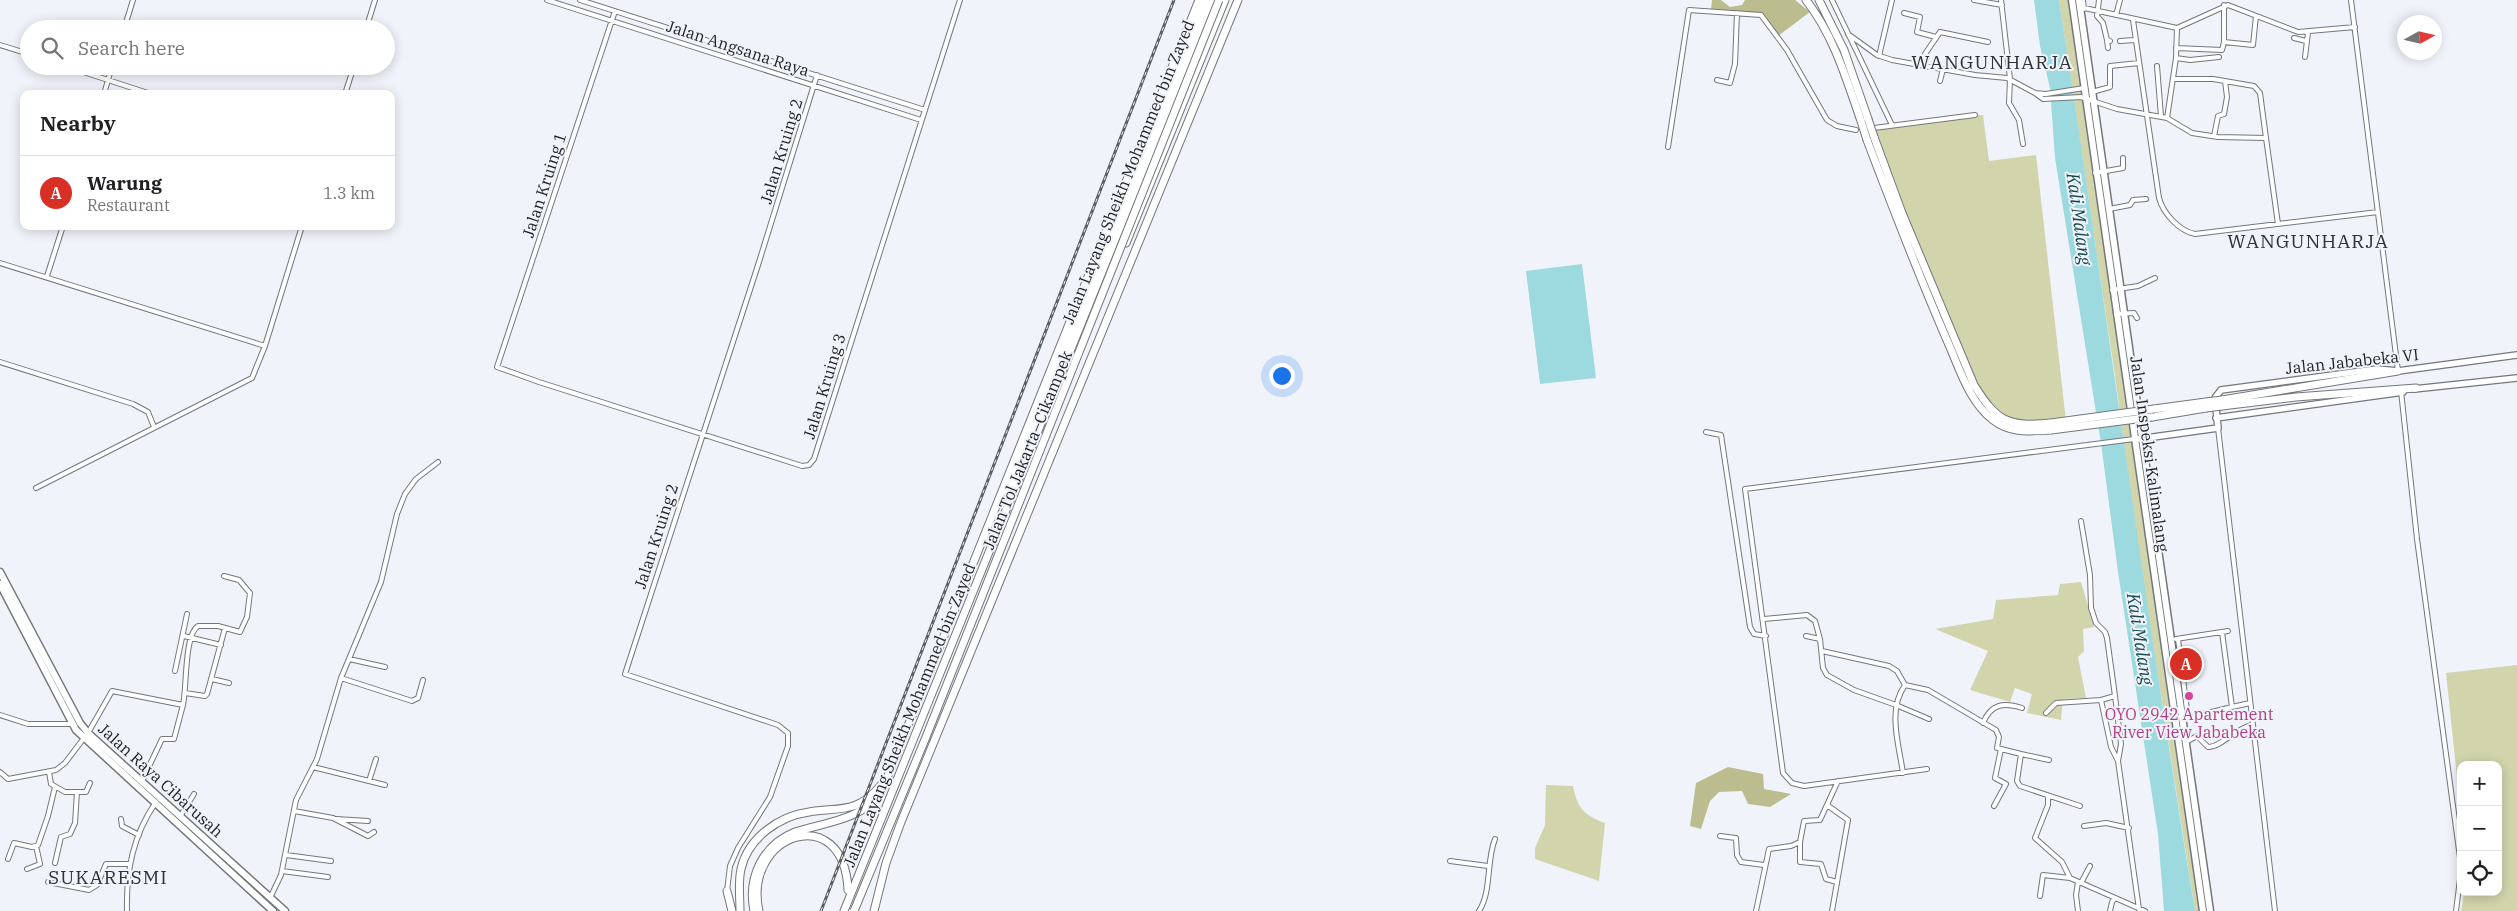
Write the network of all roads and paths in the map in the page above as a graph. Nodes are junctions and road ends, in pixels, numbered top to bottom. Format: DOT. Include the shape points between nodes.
graph roads {
  1 [pos="133,0"];
  2 [pos="374,0"];
  3 [pos="547,0"];
  4 [pos="580,0"];
  5 [pos="960,0"];
  6 [pos="1199,0"];
  7 [pos="1206,0"];
  8 [pos="1212,0"];
  9 [pos="1219,0"];
  10 [pos="1225,0"];
  11 [pos="1238,0"];
  12 [pos="1806,0"];
  13 [pos="1819,0"];
  14 [pos="1832,0"];
  15 [pos="1892,0"];
  16 [pos="1974,0"];
  17 [pos="2001,0"];
  18 [pos="2072,0"];
  19 [pos="2083,0"];
  20 [pos="2099,0"];
  21 [pos="2120,0"];
  22 [pos="2351,0"];
  23 [pos="2002,5"];
  24 [pos="2081,5"];
  25 [pos="2224,5"];
  26 [pos="615,11"];
  27 [pos="2096,11"];
  28 [pos="1737,13"];
  29 [pos="1904,13"];
  30 [pos="2116,15"];
  31 [pos="2256,16"];
  32 [pos="127,20"];
  33 [pos="368,20"];
  34 [pos="2133,20"];
  35 [pos="612,21"];
  36 [pos="2354,27"];
  37 [pos="2176,28"];
  38 [pos="2308,33"];
  39 [pos="1848,34"];
  40 [pos="1936,37"];
  41 [pos="2294,38"];
  42 [pos="2136,40"];
  43 [pos="2120,41"];
  44 [pos="2306,41"];
  45 [pos="1988,42"];
  46 [pos="2224,42"];
  47 [pos="0,45"];
  48 [pos="1863,46"];
  49 [pos="2108,48"];
  50 [pos="2176,48"];
  51 [pos="20,51"];
  52 [pos="1856,52"];
  53 [pos="1880,56"];
  54 [pos="2219,57"];
  55 [pos="2305,57"];
  56 [pos="2176,58"];
  57 [pos="2139,63"];
  58 [pos="1923,65"];
  59 [pos="2157,66"];
  60 [pos="1942,69"];
  61 [pos="93,75"];
  62 [pos="109,75"];
  63 [pos="351,75"];
  64 [pos="817,75"];
  65 [pos="2010,79"];
  66 [pos="2173,79"];
  67 [pos="108,80"];
  68 [pos="1717,80"];
  69 [pos="1940,81"];
  70 [pos="2225,81"];
  71 [pos="814,86"];
  72 [pos="2081,88"];
  73 [pos="105,90"];
  74 [pos="139,90"];
  75 [pos="346,90"];
  76 [pos="2035,92"];
  77 [pos="2092,92"];
  78 [pos="2086,99"];
  79 [pos="2094,101"];
  80 [pos="925,110"];
  81 [pos="2146,113"];
  82 [pos="1975,115"];
  83 [pos="2161,116"];
  84 [pos="2167,118"];
  85 [pos="921,120"];
  86 [pos="1865,120"];
  87 [pos="1892,125"];
  88 [pos="1874,128"];
  89 [pos="1856,130"];
  90 [pos="2214,136"];
  91 [pos="2266,138"];
  92 [pos="2023,144"];
  93 [pos="1668,147"];
  94 [pos="2123,158"];
  95 [pos="2104,172"];
  96 [pos="2096,173"];
  97 [pos="2146,199"];
  98 [pos="2109,210"];
  99 [pos="2378,212"];
  100 [pos="2278,224"];
  101 [pos="62,230"];
  102 [pos="301,230"];
  103 [pos="0,263"];
  104 [pos="47,276"];
  105 [pos="2155,278"];
  106 [pos="2121,289"];
  107 [pos="2112,290"];
  108 [pos="2124,313"];
  109 [pos="2116,314"];
  110 [pos="2137,318"];
  111 [pos="265,346"];
  112 [pos="2517,355"];
  113 [pos="2131,357"];
  114 [pos="2122,358"];
  115 [pos="0,362"];
  116 [pos="497,366"];
  117 [pos="2398,371"];
  118 [pos="2517,378"];
  119 [pos="2416,388"];
  120 [pos="2401,390"];
  121 [pos="2222,403"];
  122 [pos="2138,407"];
  123 [pos="2130,409"];
  124 [pos="2216,418"];
  125 [pos="154,427"];
  126 [pos="2218,428"];
  127 [pos="1706,432"];
  128 [pos="702,434"];
  129 [pos="2143,438"];
  130 [pos="2133,440"];
  131 [pos="438,462"];
  132 [pos="36,488"];
  133 [pos="2081,521"];
  134 [pos="0,572"];
  135 [pos="224,576"];
  136 [pos="0,584"];
  137 [pos="187,614"];
  138 [pos="1764,619"];
  139 [pos="225,628"];
  140 [pos="2228,631"];
  141 [pos="2222,632"];
  142 [pos="184,636"];
  143 [pos="1766,636"];
  144 [pos="1806,636"];
  145 [pos="191,638"];
  146 [pos="1820,639"];
  147 [pos="2175,639"];
  148 [pos="221,645"];
  149 [pos="1822,651"];
  150 [pos="349,659"];
  151 [pos="385,667"];
  152 [pos="176,672"];
  153 [pos="341,678"];
  154 [pos="212,679"];
  155 [pos="423,680"];
  156 [pos="229,684"];
  157 [pos="1905,685"];
  158 [pos="185,693"];
  159 [pos="2115,696"];
  160 [pos="2100,700"];
  161 [pos="1896,704"];
  162 [pos="2250,704"];
  163 [pos="183,705"];
  164 [pos="2232,707"];
  165 [pos="2022,708"];
  166 [pos="2046,713"];
  167 [pos="0,715"];
  168 [pos="2185,719"];
  169 [pos="1930,720"];
  170 [pos="1983,723"];
  171 [pos="72,724"];
  172 [pos="2252,725"];
  173 [pos="86,736"];
  174 [pos="2186,742"];
  175 [pos="2001,750"];
  176 [pos="2021,754"];
  177 [pos="376,759"];
  178 [pos="2049,760"];
  179 [pos="2118,761"];
  180 [pos="313,767"];
  181 [pos="1927,769"];
  182 [pos="0,772"];
  183 [pos="49,772"];
  184 [pos="1903,773"];
  185 [pos="887,778"];
  186 [pos="142,781"];
  187 [pos="368,781"];
  188 [pos="1838,781"];
  189 [pos="90,783"];
  190 [pos="385,785"];
  191 [pos="55,787"];
  192 [pos="77,792"];
  193 [pos="194,794"];
  194 [pos="2048,796"];
  195 [pos="156,802"];
  196 [pos="1827,805"];
  197 [pos="1994,806"];
  198 [pos="2080,806"];
  199 [pos="294,811"];
  200 [pos="181,815"];
  201 [pos="121,819"];
  202 [pos="336,819"];
  203 [pos="368,821"];
  204 [pos="2084,826"];
  205 [pos="2129,828"];
  206 [pos="374,832"];
  207 [pos="139,835"];
  208 [pos="1720,836"];
  209 [pos="1495,839"];
  210 [pos="1800,842"];
  211 [pos="36,846"];
  212 [pos="2459,851"];
  213 [pos="286,855"];
  214 [pos="8,858"];
  215 [pos="331,861"];
  216 [pos="1450,861"];
  217 [pos="55,863"];
  218 [pos="129,864"];
  219 [pos="1764,865"];
  220 [pos="1488,866"];
  221 [pos="2090,866"];
  222 [pos="27,869"];
  223 [pos="282,870"];
  224 [pos="328,877"];
  225 [pos="2070,878"];
  226 [pos="48,882"];
  227 [pos="1837,882"];
  228 [pos="2080,883"];
  229 [pos="848,890"];
  230 [pos="728,891"];
  231 [pos="2040,896"];
  232 [pos="2458,896"];
  233 [pos="270,898"];
  234 [pos="2115,898"];
  235 [pos="2139,909"];
  236 [pos="126,911"];
  237 [pos="273,911"];
  238 [pos="285,911"];
  239 [pos="732,911"];
  240 [pos="740,911"];
  241 [pos="754,911"];
  242 [pos="759,911"];
  243 [pos="840,911"];
  244 [pos="844,911"];
  245 [pos="855,911"];
  246 [pos="874,911"];
  247 [pos="1479,911"];
  248 [pos="1756,911"];
  249 [pos="1832,911"];
  250 [pos="2078,911"];
  251 [pos="2110,911"];
  252 [pos="2145,911"];
  253 [pos="2203,911"];
  254 [pos="2210,911"];
  255 [pos="2275,911"];
  256 [pos="2456,911"];
  1 -- 32 [label="street"];
  2 -- 33 [label="street"];
  3 -- 35 [label="street, Jalan Angsana Raya"];
  4 -- 26 [label="street, Jalan Angsana Raya"];
  5 -- 80 [label="street, Jalan Kruing 3"];
  6 -- 185 [label="highway"];
  7 -- 229 [label="highway, Jalan Tol Jakarta–Cikampek"];
  8 -- 244 [label="highway, Jalan Layang Sheikh Mohammed bin Zayed"];
  9 -- 245 [label="highway, Jalan Layang Sheikh Mohammed bin Zayed, bridge"];
  10 -- 245 [label="highway, Jalan Tol Jakarta–Cikampek"];
  11 -- 246 [label="highway" via="901,822"];
  12 -- 86 [label="highway" via="1838,53"];
  13 -- 86 [label="highway" via="1844,50"];
  14 -- 39 [label="street"];
  15 -- 53 [label="street"];
  16 -- 23 [label="street"];
  17 -- 23 [label="street"];
  18 -- 72 [label="main road, Jalan Inspeksi Kalimalang"];
  19 -- 24 [label="street"];
  20 -- 27 [label="street"];
  21 -- 30 [label="street"];
  22 -- 36 [label="street"];
  23 -- 65 [label="street"];
  24 -- 27 [label="street"];
  24 -- 77 [label="main road, Jalan Inspeksi Kalimalang"];
  25 -- 31 [label="street" via="2233,5"];
  25 -- 37 [label="street"];
  25 -- 46 [label="street"];
  26 -- 35 [label="street, Jalan Kruing 1"];
  26 -- 64 [label="street, Jalan Angsana Raya"];
  27 -- 30 [label="street"];
  27 -- 49 [label="street" via="2103,23"];
  28 -- 68 [label="street" via="1735,64 1730,83"];
  28 -- 89 [label="street" via="1761,15 1787,50 1827,120 1836,126"];
  28 -- 93 [label="street" via="1689,10"];
  29 -- 40 [label="street" via="1920,17 1917,32"];
  30 -- 34 [label="street"];
  31 -- 38 [label="street" via="2292,31"];
  31 -- 46 [label="street" via="2253,45"];
  34 -- 37 [label="street"];
  34 -- 42 [label="street"];
  35 -- 71 [label="street, Jalan Angsana Raya"];
  35 -- 116 [label="street, Jalan Kruing 1"];
  36 -- 38 [label="street"];
  36 -- 99 [label="street"];
  37 -- 50 [label="street"];
  38 -- 44 [label="street"];
  39 -- 48 [label="street"];
  39 -- 52 [label="street"];
  40 -- 45 [label="street" via="1940,32"];
  40 -- 58 [label="street"];
  41 -- 44 [label="street"];
  42 -- 43 [label="street"];
  42 -- 57 [label="street"];
  44 -- 55 [label="street"];
  46 -- 50 [label="street" via="2222,50"];
  47 -- 51 [label="street"];
  48 -- 52 [label="street"];
  48 -- 53 [label="street"];
  50 -- 56 [label="street"];
  52 -- 87 [label="street"];
  53 -- 58 [label="street"];
  54 -- 56 [label="street"];
  56 -- 66 [label="street"];
  57 -- 77 [label="street" via="2110,66 2110,87"];
  57 -- 81 [label="street"];
  58 -- 60 [label="street"];
  59 -- 83 [label="street"];
  60 -- 65 [label="street"];
  60 -- 69 [label="street"];
  61 -- 67 [label="street"];
  62 -- 67 [label="street"];
  63 -- 75 [label="street"];
  64 -- 71 [label="street, Jalan Kruing 2"];
  64 -- 80 [label="street, Jalan Angsana Raya"];
  65 -- 76 [label="street"];
  65 -- 92 [label="street" via="2009,103 2019,120"];
  66 -- 70 [label="street"];
  66 -- 84 [label="street"];
  67 -- 73 [label="street"];
  67 -- 74 [label="street"];
  70 -- 90 [label="street" via="2227,102 2224,114 2218,116"];
  70 -- 91 [label="street" via="2257,88"];
  71 -- 85 [label="street, Jalan Angsana Raya"];
  71 -- 128 [label="street, Jalan Kruing 2"];
  72 -- 76 [label="street" via="2046,94"];
  72 -- 78 [label="main road, Jalan Inspeksi Kalimalang"];
  76 -- 78 [label="street" via="2046,100 2078,96"];
  77 -- 79 [label="main road, Jalan Inspeksi Kalimalang"];
  78 -- 79 [label="street"];
  78 -- 96 [label="main road, Jalan Inspeksi Kalimalang"];
  79 -- 81 [label="street" via="2117,109"];
  79 -- 95 [label="main road, Jalan Inspeksi Kalimalang"];
  80 -- 85 [label="street, Jalan Kruing 3"];
  81 -- 83 [label="street"];
  81 -- 100 [label="street" via="2161,205 2176,223 2195,234"];
  82 -- 87 [label="street"];
  83 -- 84 [label="street"];
  84 -- 90 [label="street" via="2192,133"];
  85 -- 128 [label="street, Jalan Kruing 3" via="814,459 806,466 796,465"];
  86 -- 121 [label="highway, bridge" via="1974,385 1984,402 2009,422 2051,426"];
  87 -- 88 [label="street"];
  90 -- 91 [label="street"];
  91 -- 100 [label="street"];
  94 -- 95 [label="street" via="2123,168"];
  95 -- 96 [label="street"];
  95 -- 98 [label="main road, Jalan Inspeksi Kalimalang"];
  96 -- 107 [label="main road, Jalan Inspeksi Kalimalang"];
  97 -- 98 [label="street" via="2133,200 2130,205"];
  98 -- 106 [label="main road, Jalan Inspeksi Kalimalang"];
  99 -- 100 [label="street"];
  99 -- 117 [label="street"];
  101 -- 104 [label="street"];
  102 -- 111 [label="street"];
  103 -- 104 [label="street"];
  104 -- 111 [label="street"];
  105 -- 106 [label="street"];
  106 -- 107 [label="street"];
  106 -- 108 [label="main road, Jalan Inspeksi Kalimalang"];
  107 -- 109 [label="main road, Jalan Inspeksi Kalimalang"];
  108 -- 109 [label="street"];
  108 -- 110 [label="street" via="2134,313"];
  108 -- 113 [label="main road, Jalan Inspeksi Kalimalang"];
  109 -- 114 [label="main road, Jalan Inspeksi Kalimalang"];
  111 -- 125 [label="street" via="252,378"];
  112 -- 117 [label="main road, Jalan Jababeka VI"];
  113 -- 114 [label="main road"];
  113 -- 122 [label="main road, Jalan Inspeksi Kalimalang"];
  114 -- 123 [label="main road, Jalan Inspeksi Kalimalang"];
  115 -- 125 [label="street" via="133,404 148,412"];
  116 -- 128 [label="street, Jalan Kruing 3"];
  117 -- 121 [label="highway"];
  117 -- 124 [label="main road, Jalan Jababeka VI" via="2377,369 2221,390 2214,398"];
  118 -- 119 [label="main road, Jalan Jababeka VI"];
  119 -- 120 [label="highway"];
  120 -- 121 [label="highway"];
  120 -- 124 [label="main road"];
  120 -- 212 [label="street" via="2417,539"];
  122 -- 123 [label="main road"];
  122 -- 129 [label="main road, Jalan Inspeksi Kalimalang"];
  123 -- 130 [label="main road, Jalan Inspeksi Kalimalang"];
  124 -- 126 [label="main road, Jalan Jababeka VI"];
  125 -- 132 [label="street"];
  126 -- 129 [label="main road"];
  126 -- 162 [label="street"];
  127 -- 143 [label="street" via="1720,435 1750,627 1754,634"];
  128 -- 230 [label="street, Jalan Kruing 2" via="625,674 778,725 789,734 788,746 770,797 730,866"];
  129 -- 130 [label="main road"];
  129 -- 147 [label="main road, Jalan Inspeksi Kalimalang"];
  130 -- 138 [label="street" via="1744,489"];
  130 -- 253 [label="main road, Jalan Inspeksi Kalimalang"];
  131 -- 150 [label="street" via="421,474 405,494 381,582"];
  133 -- 159 [label="street" via="2090,575 2091,608 2096,623 2107,638"];
  134 -- 173 [label="main road, Jalan Raya Cibarusah"];
  135 -- 139 [label="street" via="239,580 250,595 247,618 240,632"];
  136 -- 171 [label="main road, Jalan Raya Cibarusah"];
  137 -- 142 [label="street"];
  138 -- 143 [label="street"];
  138 -- 146 [label="street" via="1808,614 1814,620"];
  139 -- 145 [label="street" via="198,626"];
  139 -- 148 [label="street"];
  140 -- 141 [label="street"];
  141 -- 147 [label="street"];
  141 -- 164 [label="street"];
  142 -- 145 [label="street"];
  142 -- 152 [label="street"];
  143 -- 188 [label="street" via="1783,774 1798,786"];
  144 -- 146 [label="street"];
  145 -- 148 [label="street"];
  145 -- 158 [label="street"];
  146 -- 149 [label="street"];
  147 -- 168 [label="main road, Jalan Inspeksi Kalimalang"];
  148 -- 154 [label="street"];
  149 -- 157 [label="street" via="1889,666 1897,670"];
  149 -- 161 [label="street" via="1827,675 1854,690"];
  150 -- 151 [label="street"];
  150 -- 153 [label="street"];
  153 -- 155 [label="street" via="412,701 418,698"];
  153 -- 180 [label="street"];
  154 -- 156 [label="street"];
  154 -- 158 [label="street" via="206,695"];
  157 -- 161 [label="street"];
  157 -- 170 [label="street" via="1928,690"];
  158 -- 163 [label="street"];
  159 -- 160 [label="street"];
  159 -- 179 [label="street" via="2121,744"];
  160 -- 166 [label="street" via="2056,703"];
  160 -- 179 [label="street" via="2111,747"];
  161 -- 169 [label="street"];
  161 -- 184 [label="street"];
  162 -- 164 [label="street"];
  162 -- 172 [label="street"];
  163 -- 173 [label="street" via="112,690"];
  163 -- 186 [label="street" via="174,739 162,739"];
  164 -- 168 [label="street"];
  165 -- 170 [label="street" via="2008,704 1994,708"];
  167 -- 171 [label="street" via="28,724"];
  168 -- 174 [label="main road, Jalan Inspeksi Kalimalang"];
  170 -- 175 [label="street" via="1998,732 1996,746"];
  171 -- 173 [label="main road, Jalan Raya Cibarusah"];
  172 -- 174 [label="street" via="2214,747 2208,747 2197,736"];
  172 -- 255 [label="street"];
  173 -- 183 [label="street" via="60,768"];
  173 -- 186 [label="main road, Jalan Raya Cibarusah"];
  173 -- 195 [label="main road, Jalan Raya Cibarusah"];
  174 -- 254 [label="main road, Jalan Inspeksi Kalimalang"];
  175 -- 176 [label="street"];
  175 -- 197 [label="street" via="1995,778 2006,784"];
  176 -- 178 [label="street"];
  176 -- 194 [label="street" via="2018,784"];
  177 -- 187 [label="street"];
  179 -- 205 [label="street"];
  180 -- 187 [label="street"];
  180 -- 199 [label="street" via="301,788"];
  181 -- 184 [label="street"];
  182 -- 183 [label="street" via="8,779"];
  183 -- 191 [label="street" via="51,784"];
  184 -- 188 [label="street"];
  185 -- 240 [label="highway" via="860,805 799,814 783,820 762,835 751,846 743,863"];
  185 -- 241 [label="highway" via="875,800 856,815 795,832 770,848 754,878"];
  186 -- 200 [label="main road, Jalan Raya Cibarusah"];
  187 -- 190 [label="street"];
  188 -- 196 [label="street"];
  189 -- 192 [label="street" via="86,792"];
  191 -- 192 [label="street"];
  191 -- 211 [label="street" via="40,842"];
  192 -- 217 [label="street" via="75,823 70,834 61,837"];
  193 -- 200 [label="street"];
  194 -- 198 [label="street"];
  194 -- 225 [label="street" via="2048,805 2035,838 2062,862"];
  195 -- 207 [label="street"];
  195 -- 237 [label="main road, Jalan Raya Cibarusah"];
  196 -- 210 [label="street" via="1820,820 1804,821"];
  196 -- 227 [label="street" via="1848,820"];
  199 -- 202 [label="street"];
  199 -- 213 [label="street"];
  200 -- 233 [label="main road, Jalan Raya Cibarusah"];
  201 -- 207 [label="street" via="122,826"];
  202 -- 203 [label="street"];
  202 -- 206 [label="street" via="368,836"];
  204 -- 205 [label="street" via="2106,823"];
  205 -- 235 [label="street"];
  207 -- 218 [label="street"];
  208 -- 219 [label="street" via="1736,838 1741,862"];
  209 -- 220 [label="street"];
  210 -- 219 [label="street" via="1769,849"];
  210 -- 227 [label="street" via="1800,862 1821,864 1826,879"];
  211 -- 214 [label="street" via="14,843"];
  211 -- 222 [label="street" via="40,864"];
  213 -- 215 [label="street"];
  213 -- 223 [label="street"];
  216 -- 220 [label="street"];
  218 -- 226 [label="street" via="106,864 97,885 89,890"];
  218 -- 236 [label="street"];
  219 -- 248 [label="street"];
  220 -- 247 [label="street"];
  221 -- 228 [label="street"];
  223 -- 224 [label="street"];
  223 -- 233 [label="street"];
  225 -- 228 [label="street"];
  225 -- 231 [label="street" via="2043,875"];
  227 -- 249 [label="street"];
  228 -- 234 [label="street"];
  228 -- 250 [label="street" via="2076,894"];
  229 -- 242 [label="highway" via="846,868 836,848 813,836 793,838 772,853 761,872 757,889"];
  229 -- 243 [label="highway, Jalan Tol Jakarta–Cikampek"];
  230 -- 239 [label="highway"];
  232 -- 256 [label="street"];
  233 -- 238 [label="main road, Jalan Raya Cibarusah"];
  234 -- 235 [label="street"];
  234 -- 251 [label="street"];
  235 -- 252 [label="street"];
}
